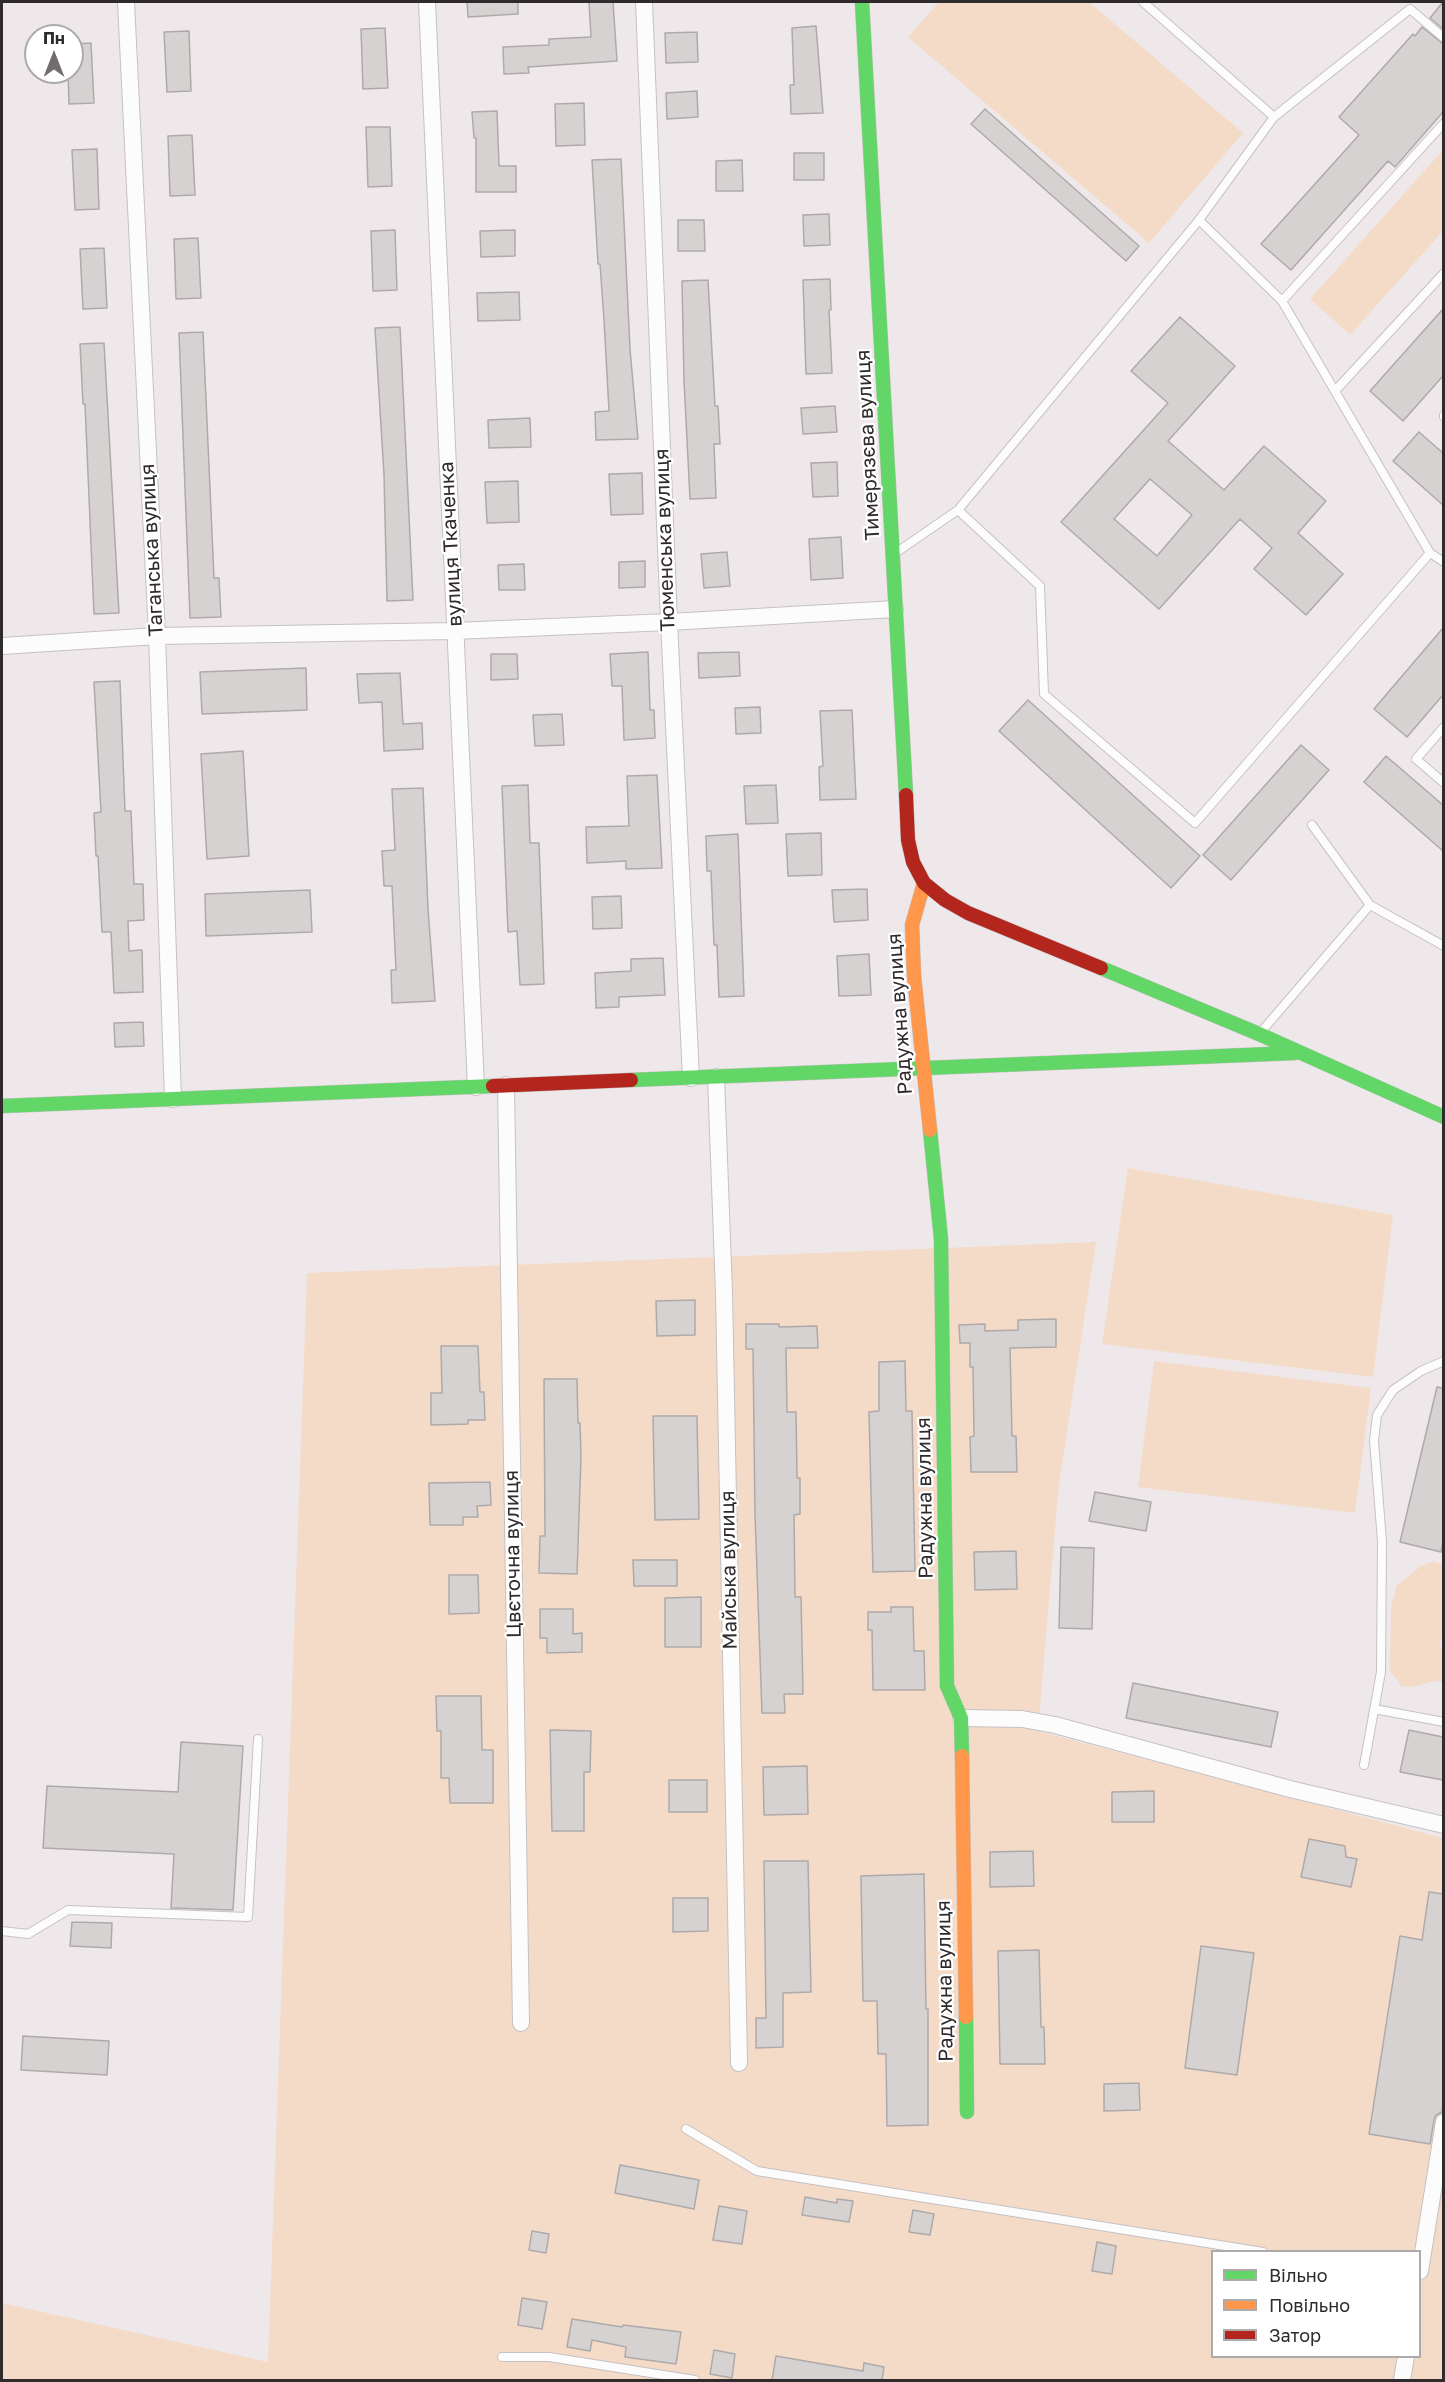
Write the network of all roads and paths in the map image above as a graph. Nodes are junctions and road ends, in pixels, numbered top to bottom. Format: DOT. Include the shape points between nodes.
graph roads {
  1 [pos="126,2"];
  2 [pos="427,2"];
  3 [pos="644,2"];
  4 [pos="862,2"];
  5 [pos="1143,2"];
  6 [pos="1417,2"];
  7 [pos="1410,9"];
  8 [pos="1443,38"];
  9 [pos="1274,117"];
  10 [pos="1443,123"];
  11 [pos="1199,220"];
  12 [pos="1443,273"];
  13 [pos="1282,301"];
  14 [pos="1335,391"];
  15 [pos="958,510"];
  16 [pos="1430,553"];
  17 [pos="894,554"];
  18 [pos="1443,562"];
  19 [pos="896,609"];
  20 [pos="669,622"];
  21 [pos="454,631"];
  22 [pos="156,636"];
  23 [pos="2,646"];
  24 [pos="1443,727"];
  25 [pos="1443,783"];
  26 [pos="1312,825"];
  27 [pos="924,883"];
  28 [pos="1370,904"];
  29 [pos="1443,946"];
  30 [pos="1259,1034"];
  31 [pos="1300,1053"];
  32 [pos="922,1068"];
  33 [pos="716,1077"];
  34 [pos="691,1078"];
  35 [pos="506,1085"];
  36 [pos="476,1087"];
  37 [pos="173,1099"];
  38 [pos="2,1106"];
  39 [pos="1443,1117"];
  40 [pos="1443,1361"];
  41 [pos="1374,1709"];
  42 [pos="961,1718"];
  43 [pos="1443,1722"];
  44 [pos="258,1739"];
  45 [pos="1364,1765"];
  46 [pos="1443,1825"];
  47 [pos="2,1931"];
  48 [pos="521,2023"];
  49 [pos="739,2063"];
  50 [pos="967,2112"];
  51 [pos="1443,2122"];
  52 [pos="686,2129"];
  53 [pos="1251,2250"];
  54 [pos="1421,2263"];
  55 [pos="502,2357"];
  56 [pos="1406,2358"];
  57 [pos="695,2380"];
  58 [pos="1402,2380"];
  1 -- 22 [label="street, Таганська вулиця"];
  2 -- 21 [label="street, вулиця Ткаченка"];
  3 -- 20 [label="street, Тюменська вулиця"];
  4 -- 17 [label="street, Тимерязєва вулиця"];
  5 -- 9 [label="lane"];
  6 -- 7 [label="lane"];
  7 -- 8 [label="lane"];
  7 -- 9 [label="lane"];
  9 -- 11 [label="lane"];
  10 -- 13 [label="lane"];
  11 -- 13 [label="lane"];
  11 -- 15 [label="lane"];
  12 -- 14 [label="lane"];
  13 -- 14 [label="lane"];
  14 -- 16 [label="lane"];
  15 -- 16 [label="lane" via="1040,586 1044,694 1195,823"];
  15 -- 17 [label="lane"];
  16 -- 18 [label="lane"];
  17 -- 19 [label="street, Тимерязєва вулиця"];
  19 -- 20 [label="street"];
  19 -- 27 [label="street, Тимерязєва вулиця" via="908,840"];
  20 -- 21 [label="street"];
  20 -- 34 [label="street, Тюменська вулиця"];
  21 -- 22 [label="street"];
  21 -- 36 [label="street, вулиця Ткаченка"];
  22 -- 23 [label="street"];
  22 -- 37 [label="street, Таганська вулиця"];
  24 -- 25 [label="lane" via="1416,759"];
  26 -- 28 [label="lane"];
  27 -- 30 [label="street" via="968,913"];
  27 -- 32 [label="street, Радужна вулиця" via="912,925"];
  28 -- 29 [label="lane"];
  28 -- 30 [label="lane"];
  30 -- 31 [label="street"];
  31 -- 32 [label="street"];
  31 -- 39 [label="street"];
  32 -- 33 [label="street"];
  32 -- 42 [label="street, Радужна вулиця" via="941,1239 947,1686"];
  33 -- 34 [label="street"];
  33 -- 49 [label="street, Майська вулиця"];
  34 -- 35 [label="street"];
  35 -- 36 [label="street"];
  35 -- 48 [label="street, Цвєточна вулиця"];
  36 -- 37 [label="street"];
  37 -- 38 [label="street"];
  40 -- 41 [label="lane" via="1393,1390 1377,1415 1374,1440 1382,1541 1381,1672"];
  41 -- 43 [label="lane"];
  41 -- 45 [label="lane"];
  42 -- 46 [label="street" via="1022,1719 1055,1725 1279,1786"];
  42 -- 50 [label="street, Радужна вулиця"];
  44 -- 47 [label="lane" via="248,1917 68,1910 28,1934"];
  51 -- 54 [label="street"];
  52 -- 53 [label="lane" via="757,2171"];
  55 -- 57 [label="lane" via="549,2357"];
  56 -- 58 [label="street"];
}
